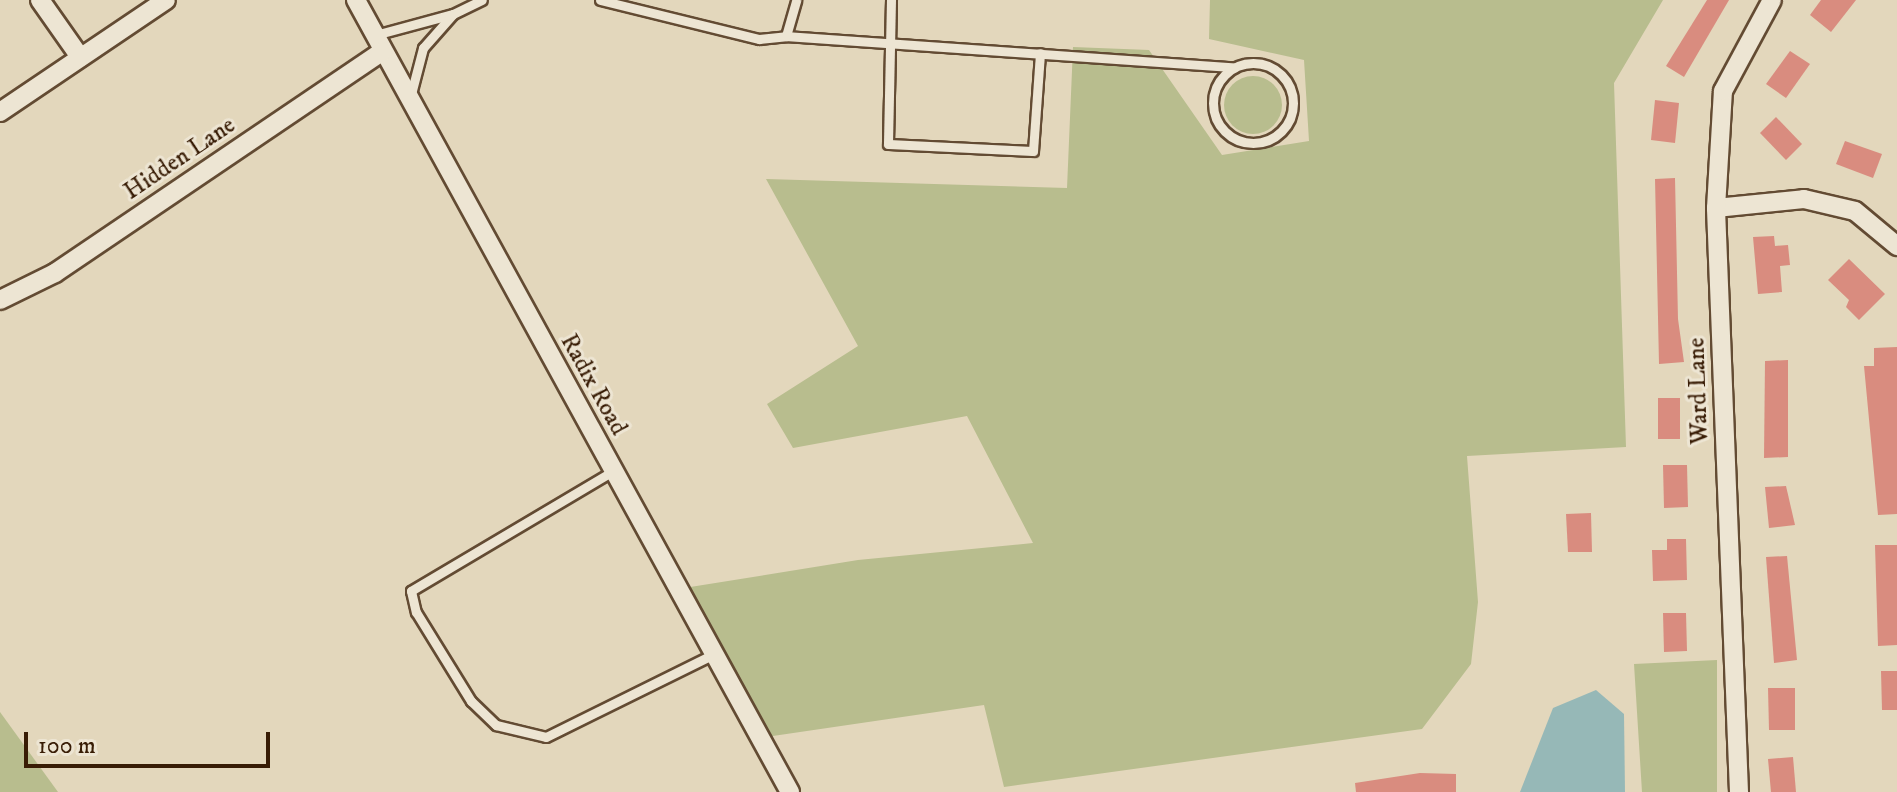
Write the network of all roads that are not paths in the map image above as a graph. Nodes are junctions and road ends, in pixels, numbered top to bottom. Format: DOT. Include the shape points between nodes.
graph roads {
  1 [pos="40,0"];
  2 [pos="166,0"];
  3 [pos="356,0"];
  4 [pos="482,0"];
  5 [pos="600,0"];
  6 [pos="796,0"];
  7 [pos="891,0"];
  8 [pos="1772,0"];
  9 [pos="453,14"];
  10 [pos="786,36"];
  11 [pos="888,42"];
  12 [pos="379,43"];
  13 [pos="1040,53"];
  14 [pos="80,57"];
  15 [pos="1234,67"];
  16 [pos="410,101"];
  17 [pos="0,112"];
  18 [pos="1716,208"];
  19 [pos="1897,246"];
  20 [pos="0,300"];
  21 [pos="613,471"];
  22 [pos="714,654"];
  23 [pos="790,792"];
  24 [pos="1739,792"];
  1 -- 14 [label="street"];
  2 -- 14 [label="street"];
  3 -- 12 [label="street, Radix Road"];
  4 -- 9 [label="lane"];
  5 -- 10 [label="lane" via="759,39"];
  6 -- 10 [label="lane"];
  7 -- 11 [label="lane"];
  8 -- 18 [label="street, Ward Lane" via="1723,91"];
  9 -- 12 [label="lane"];
  9 -- 16 [label="lane" via="423,48"];
  10 -- 11 [label="lane"];
  11 -- 13 [label="lane"];
  11 -- 13 [label="lane" via="888,144 1033,151"];
  12 -- 16 [label="street, Radix Road"];
  12 -- 20 [label="street, Hidden Lane" via="55,273"];
  13 -- 15 [label="lane"];
  14 -- 17 [label="street"];
  15 -- 15 [label="lane" via="1254,62 1276,69 1291,87 1294,110 1289,121 1284,131 1264,143 1241,142 1222,129 1213,108 1216,85"];
  16 -- 21 [label="street, Radix Road"];
  18 -- 19 [label="street" via="1804,199 1855,211"];
  18 -- 24 [label="street, Ward Lane"];
  21 -- 22 [label="street, Radix Road"];
  21 -- 22 [label="lane" via="411,591 416,612 471,701 496,725 546,737"];
  22 -- 23 [label="street, Radix Road"];
}
